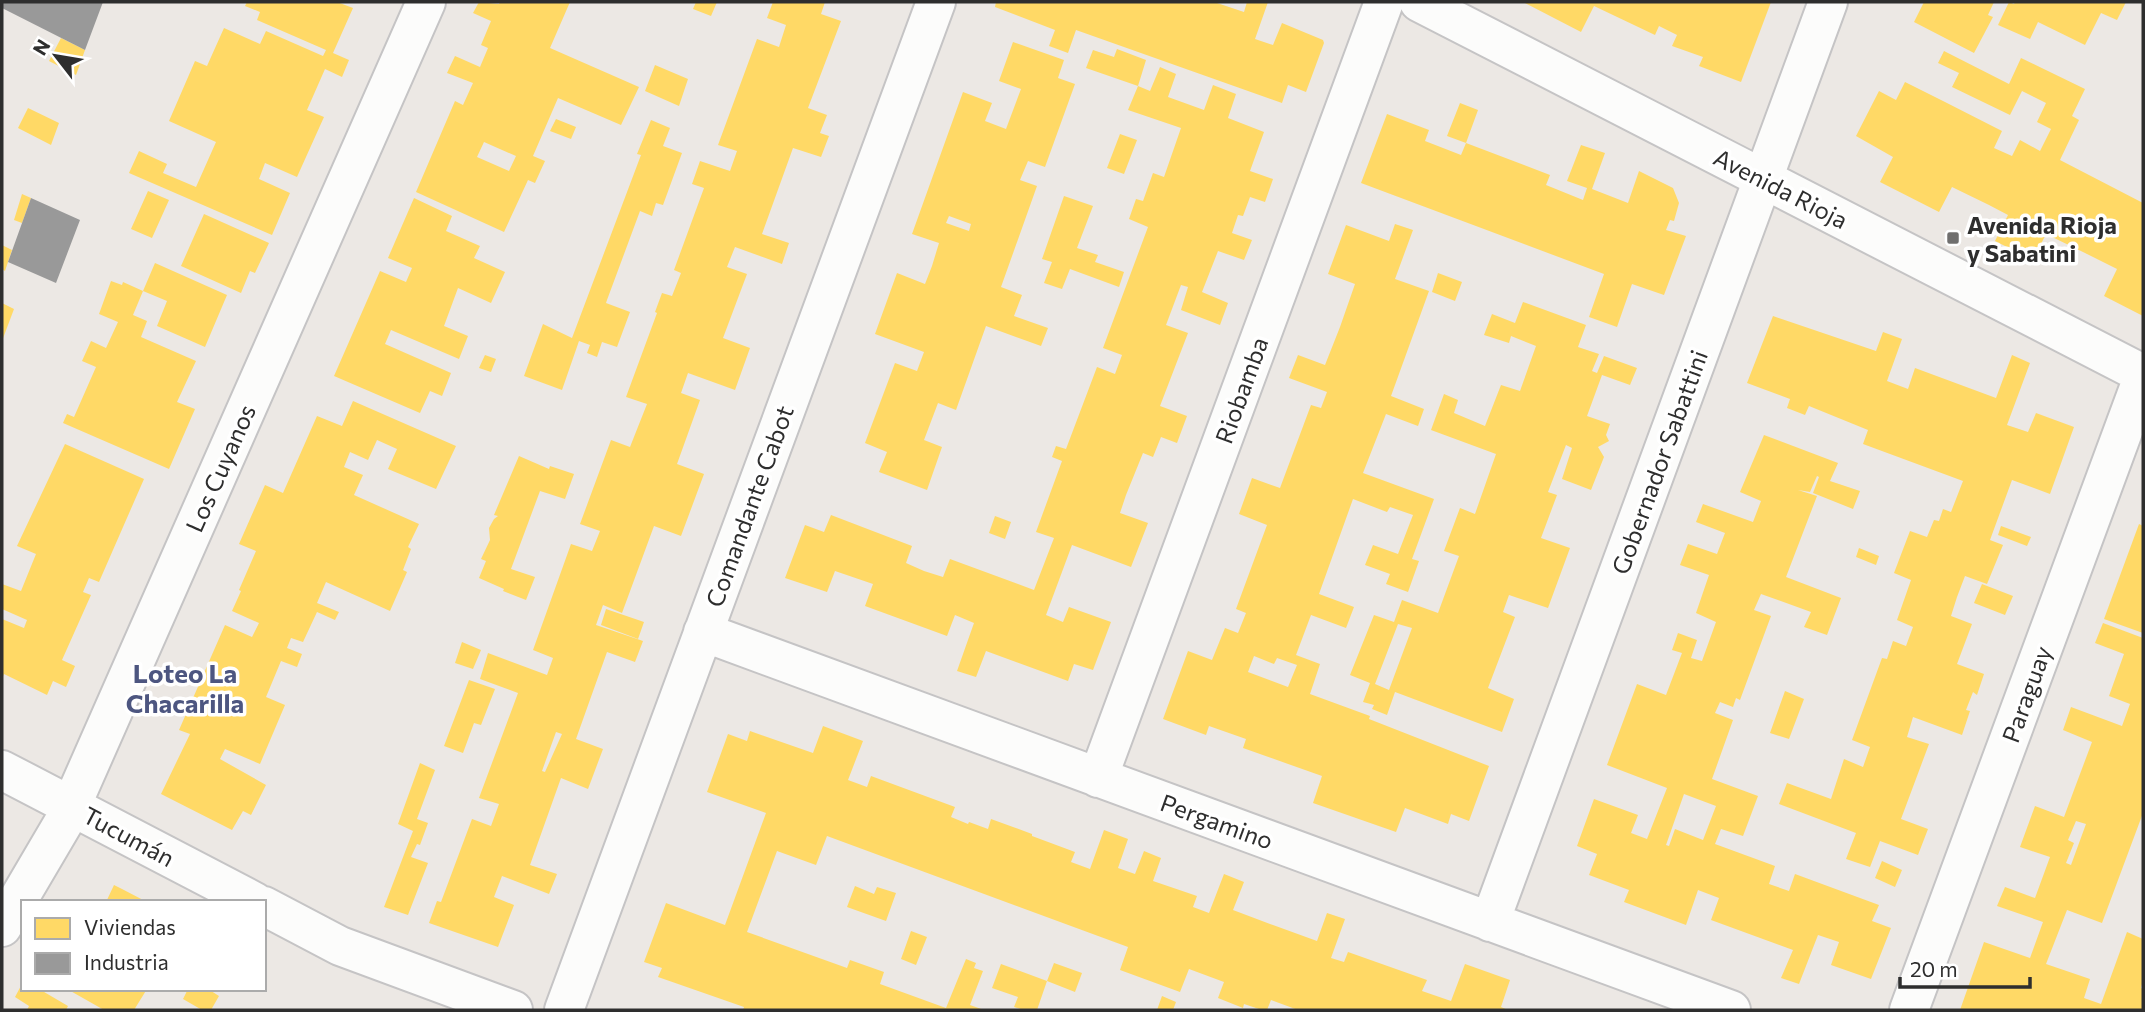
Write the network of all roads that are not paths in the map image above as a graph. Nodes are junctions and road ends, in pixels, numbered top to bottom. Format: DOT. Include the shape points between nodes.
graph roads {
  1 [pos="426,2"];
  2 [pos="936,2"];
  3 [pos="1384,2"];
  4 [pos="1419,2"];
  5 [pos="1829,2"];
  6 [pos="1763,179"];
  7 [pos="2143,375"];
  8 [pos="703,632"];
  9 [pos="2,770"];
  10 [pos="1098,778"];
  11 [pos="71,806"];
  12 [pos="251,900"];
  13 [pos="266,907"];
  14 [pos="1490,922"];
  15 [pos="2,928"];
  16 [pos="513,1010"];
  17 [pos="564,1010"];
  18 [pos="1731,1010"];
  19 [pos="1909,1010"];
  1 -- 11 [label="street, Los Cuyanos"];
  2 -- 8 [label="street, Comandante Cabot"];
  3 -- 10 [label="street, Riobamba"];
  4 -- 6 [label="street, Avenida Rioja"];
  5 -- 6 [label="street, Gobernador Sabattini"];
  6 -- 7 [label="street, Avenida Rioja"];
  6 -- 14 [label="street, Gobernador Sabattini"];
  7 -- 19 [label="street, Paraguay"];
  8 -- 10 [label="street, Pergamino"];
  8 -- 17 [label="street, Comandante Cabot"];
  9 -- 11 [label="street, Tucumán"];
  10 -- 14 [label="street, Pergamino"];
  11 -- 12 [label="street, Tucumán"];
  11 -- 15 [label="street, Los Cuyanos"];
  13 -- 16 [label="street" via="340,946"];
  14 -- 18 [label="street, Pergamino"];
}
